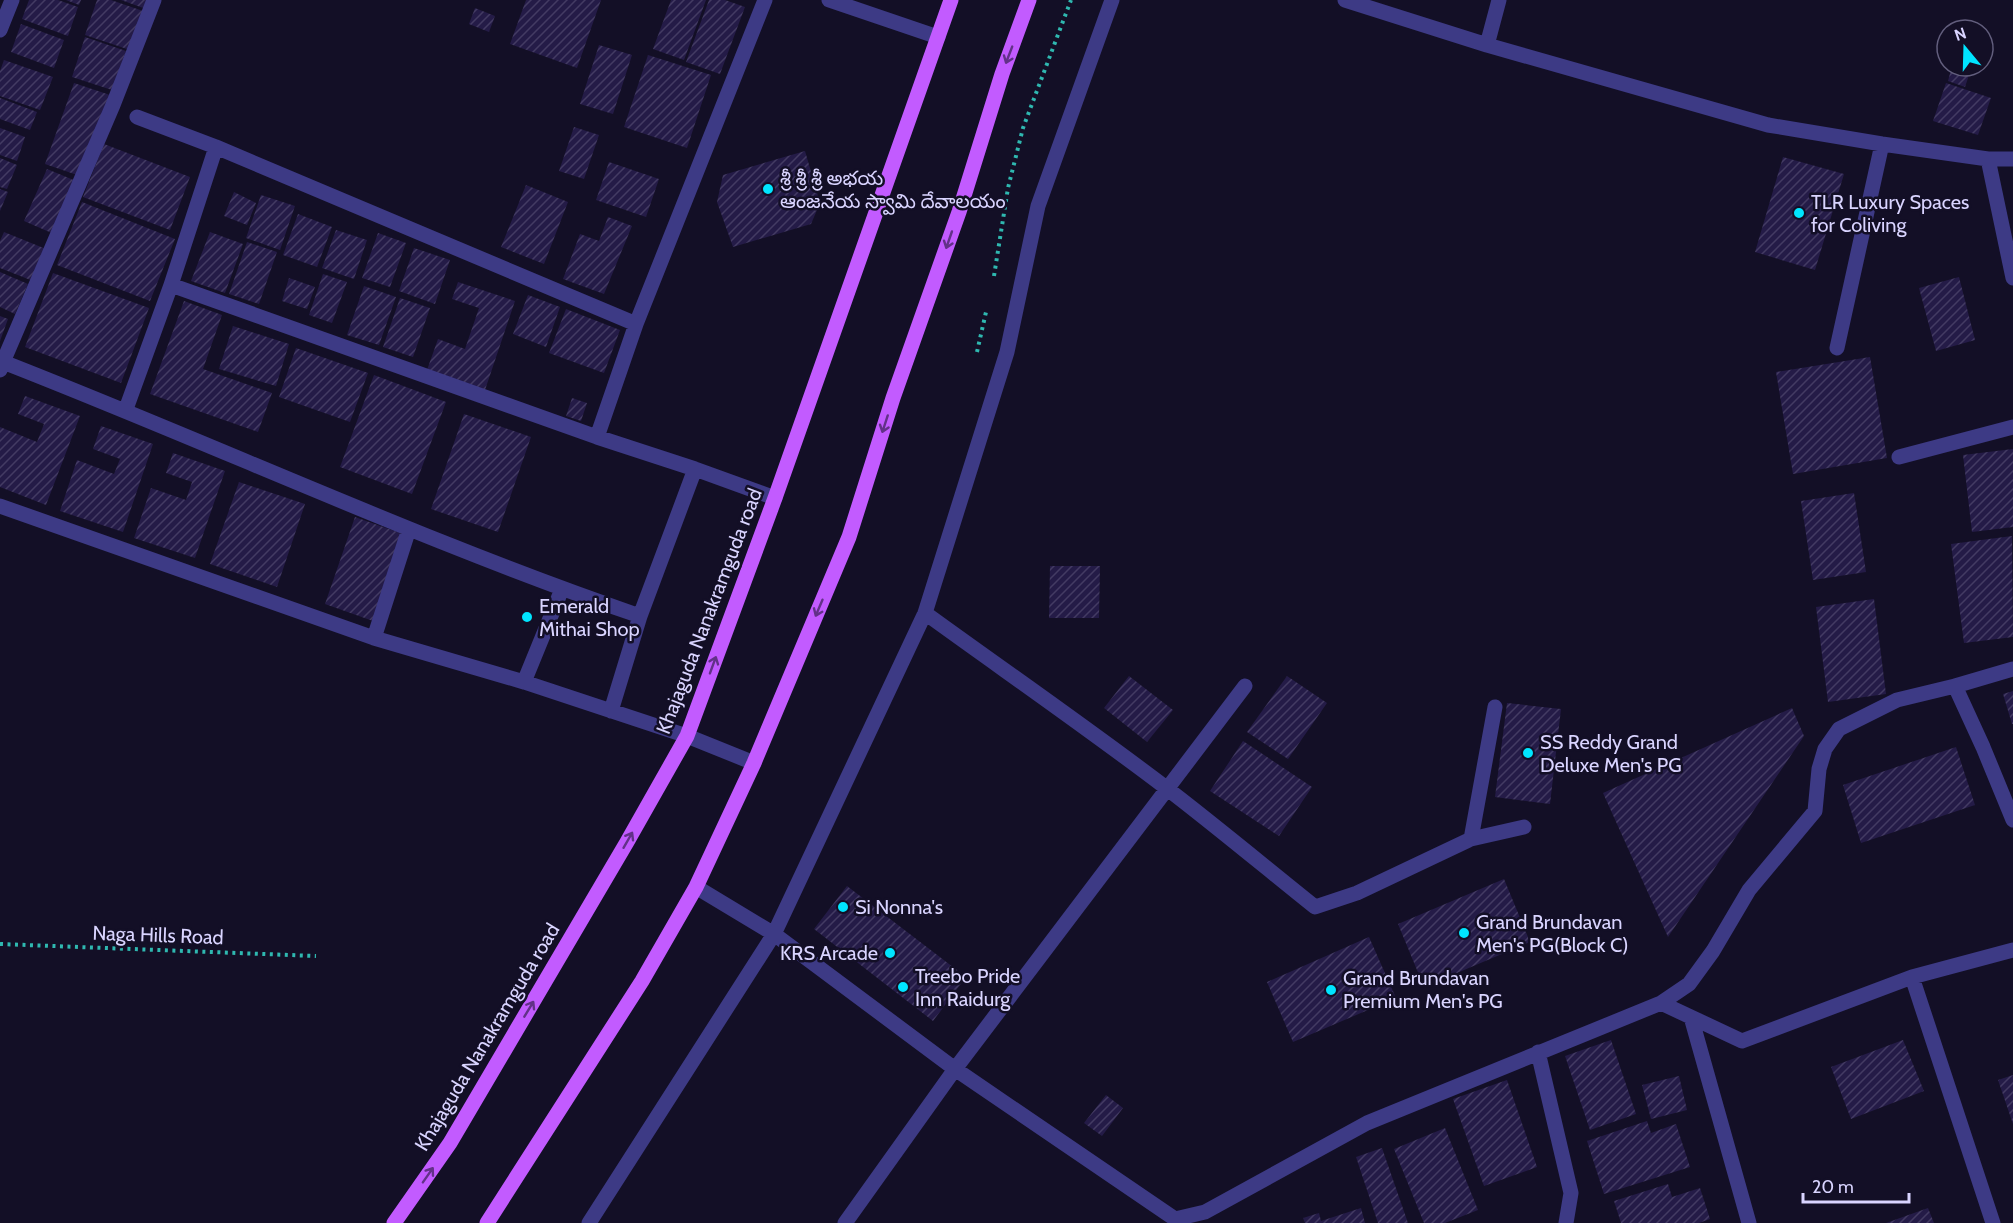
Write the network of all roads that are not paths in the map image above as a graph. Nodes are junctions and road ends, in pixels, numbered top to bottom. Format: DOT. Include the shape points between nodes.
graph roads {
  1 [pos="12,0"];
  2 [pos="154,0"];
  3 [pos="765,0"];
  4 [pos="829,0"];
  5 [pos="951,0"];
  6 [pos="1029,0"];
  7 [pos="1112,0"];
  8 [pos="1345,0"];
  9 [pos="1499,0"];
  10 [pos="0,30"];
  11 [pos="938,37"];
  12 [pos="1486,45"];
  13 [pos="137,117"];
  14 [pos="1882,144"];
  15 [pos="216,147"];
  16 [pos="1988,159"];
  17 [pos="2013,159"];
  18 [pos="2013,278"];
  19 [pos="171,285"];
  20 [pos="636,324"];
  21 [pos="1837,348"];
  22 [pos="2,366"];
  23 [pos="126,409"];
  24 [pos="2013,427"];
  25 [pos="597,437"];
  26 [pos="1899,457"];
  27 [pos="695,469"];
  28 [pos="775,498"];
  29 [pos="0,506"];
  30 [pos="409,529"];
  31 [pos="562,589"];
  32 [pos="925,613"];
  33 [pos="640,616"];
  34 [pos="374,638"];
  35 [pos="2013,669"];
  36 [pos="524,682"];
  37 [pos="1245,686"];
  38 [pos="1955,686"];
  39 [pos="1495,707"];
  40 [pos="611,711"];
  41 [pos="687,736"];
  42 [pos="754,763"];
  43 [pos="1167,788"];
  44 [pos="2013,820"];
  45 [pos="1524,826"];
  46 [pos="1471,839"];
  47 [pos="696,887"];
  48 [pos="774,934"];
  49 [pos="2013,950"];
  50 [pos="1912,977"];
  51 [pos="1661,1003"];
  52 [pos="1691,1017"];
  53 [pos="1538,1052"];
  54 [pos="955,1069"];
  55 [pos="1174,1221"];
  56 [pos="394,1223"];
  57 [pos="487,1223"];
  58 [pos="589,1223"];
  59 [pos="845,1223"];
  60 [pos="1566,1223"];
  61 [pos="1749,1223"];
  62 [pos="1993,1223"];
  1 -- 10 [label="street"];
  2 -- 22 [label="street"];
  3 -- 20 [label="street"];
  4 -- 11 [label="street"];
  5 -- 11 [label="main road, Khajaguda Nanakramguda road"];
  6 -- 42 [label="main road, one-way" via="849,537"];
  7 -- 32 [label="street" via="1038,206 1007,352"];
  8 -- 12 [label="street"];
  9 -- 12 [label="street"];
  11 -- 28 [label="main road, Khajaguda Nanakramguda road"];
  12 -- 14 [label="street" via="1768,125"];
  13 -- 15 [label="street"];
  14 -- 16 [label="street"];
  14 -- 21 [label="street"];
  15 -- 19 [label="street"];
  15 -- 20 [label="street"];
  16 -- 17 [label="street"];
  16 -- 18 [label="street"];
  19 -- 23 [label="street"];
  19 -- 25 [label="street"];
  20 -- 25 [label="street"];
  22 -- 23 [label="street"];
  23 -- 30 [label="street"];
  24 -- 26 [label="street"];
  25 -- 27 [label="street"];
  27 -- 28 [label="street"];
  27 -- 33 [label="street"];
  41 -- 28 [label="main road, Khajaguda Nanakramguda road, one-way"];
  29 -- 34 [label="street"];
  30 -- 31 [label="street"];
  30 -- 34 [label="street"];
  31 -- 33 [label="street"];
  31 -- 36 [label="street"];
  32 -- 43 [label="street"];
  32 -- 48 [label="street"];
  33 -- 40 [label="street"];
  34 -- 36 [label="street"];
  35 -- 38 [label="street"];
  36 -- 40 [label="street"];
  37 -- 43 [label="street"];
  38 -- 44 [label="street"];
  38 -- 51 [label="street" via="1898,700 1839,729 1825,749 1819,769 1815,811 1749,890 1689,984"];
  39 -- 46 [label="street"];
  40 -- 41 [label="street"];
  41 -- 42 [label="street"];
  56 -- 41 [label="main road, Khajaguda Nanakramguda road, one-way" via="450,1143"];
  42 -- 47 [label="main road"];
  43 -- 46 [label="street" via="1315,907 1357,893"];
  43 -- 54 [label="street"];
  45 -- 46 [label="street"];
  47 -- 48 [label="street"];
  47 -- 57 [label="main road" via="642,981"];
  48 -- 54 [label="street"];
  48 -- 58 [label="street"];
  49 -- 50 [label="street"];
  50 -- 52 [label="street" via="1742,1041"];
  50 -- 62 [label="street"];
  51 -- 52 [label="street"];
  51 -- 53 [label="street"];
  52 -- 61 [label="street"];
  53 -- 55 [label="street" via="1367,1123 1205,1212"];
  53 -- 60 [label="street" via="1571,1193"];
  54 -- 55 [label="street"];
  54 -- 59 [label="street"];
}
